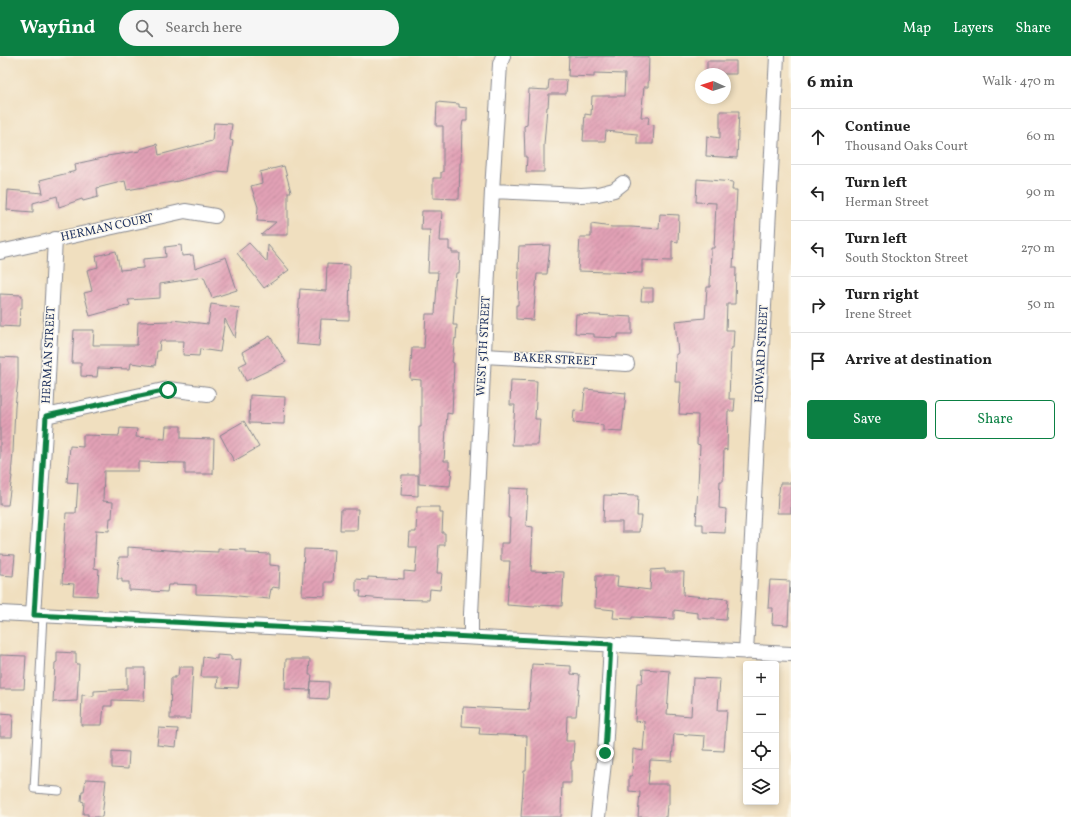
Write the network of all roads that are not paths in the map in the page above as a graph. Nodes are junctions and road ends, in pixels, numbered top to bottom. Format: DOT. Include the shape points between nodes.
graph roads {
  1 [pos="503,56"];
  2 [pos="777,56"];
  3 [pos="623,183"];
  4 [pos="492,191"];
  5 [pos="215,216"];
  6 [pos="55,239"];
  7 [pos="0,252"];
  8 [pos="484,356"];
  9 [pos="627,364"];
  10 [pos="208,394"];
  11 [pos="46,416"];
  12 [pos="0,613"];
  13 [pos="38,615"];
  14 [pos="471,637"];
  15 [pos="611,644"];
  16 [pos="746,652"];
  17 [pos="791,654"];
  18 [pos="60,791"];
  19 [pos="598,817"];
  1 -- 4 [label="street, WEST 5TH STREET" via="500,64"];
  2 -- 16 [label="street, HOWARD STREET"];
  3 -- 4 [label="street" via="614,190 598,194"];
  4 -- 8 [label="street, WEST 5TH STREET"];
  5 -- 6 [label="street, HERMAN COURT" via="186,211"];
  6 -- 7 [label="street, HERMAN COURT"];
  6 -- 11 [label="street, HERMAN STREET"];
  8 -- 9 [label="street, BAKER STREET"];
  8 -- 14 [label="street, WEST 5TH STREET"];
  10 -- 11 [label="street" via="168,390"];
  11 -- 13 [label="street, HERMAN STREET"];
  12 -- 13 [label="street"];
  13 -- 14 [label="street"];
  13 -- 18 [label="lane" via="34,789"];
  14 -- 15 [label="street"];
  15 -- 16 [label="street"];
  15 -- 19 [label="street" via="605,753"];
  16 -- 17 [label="street"];
}
